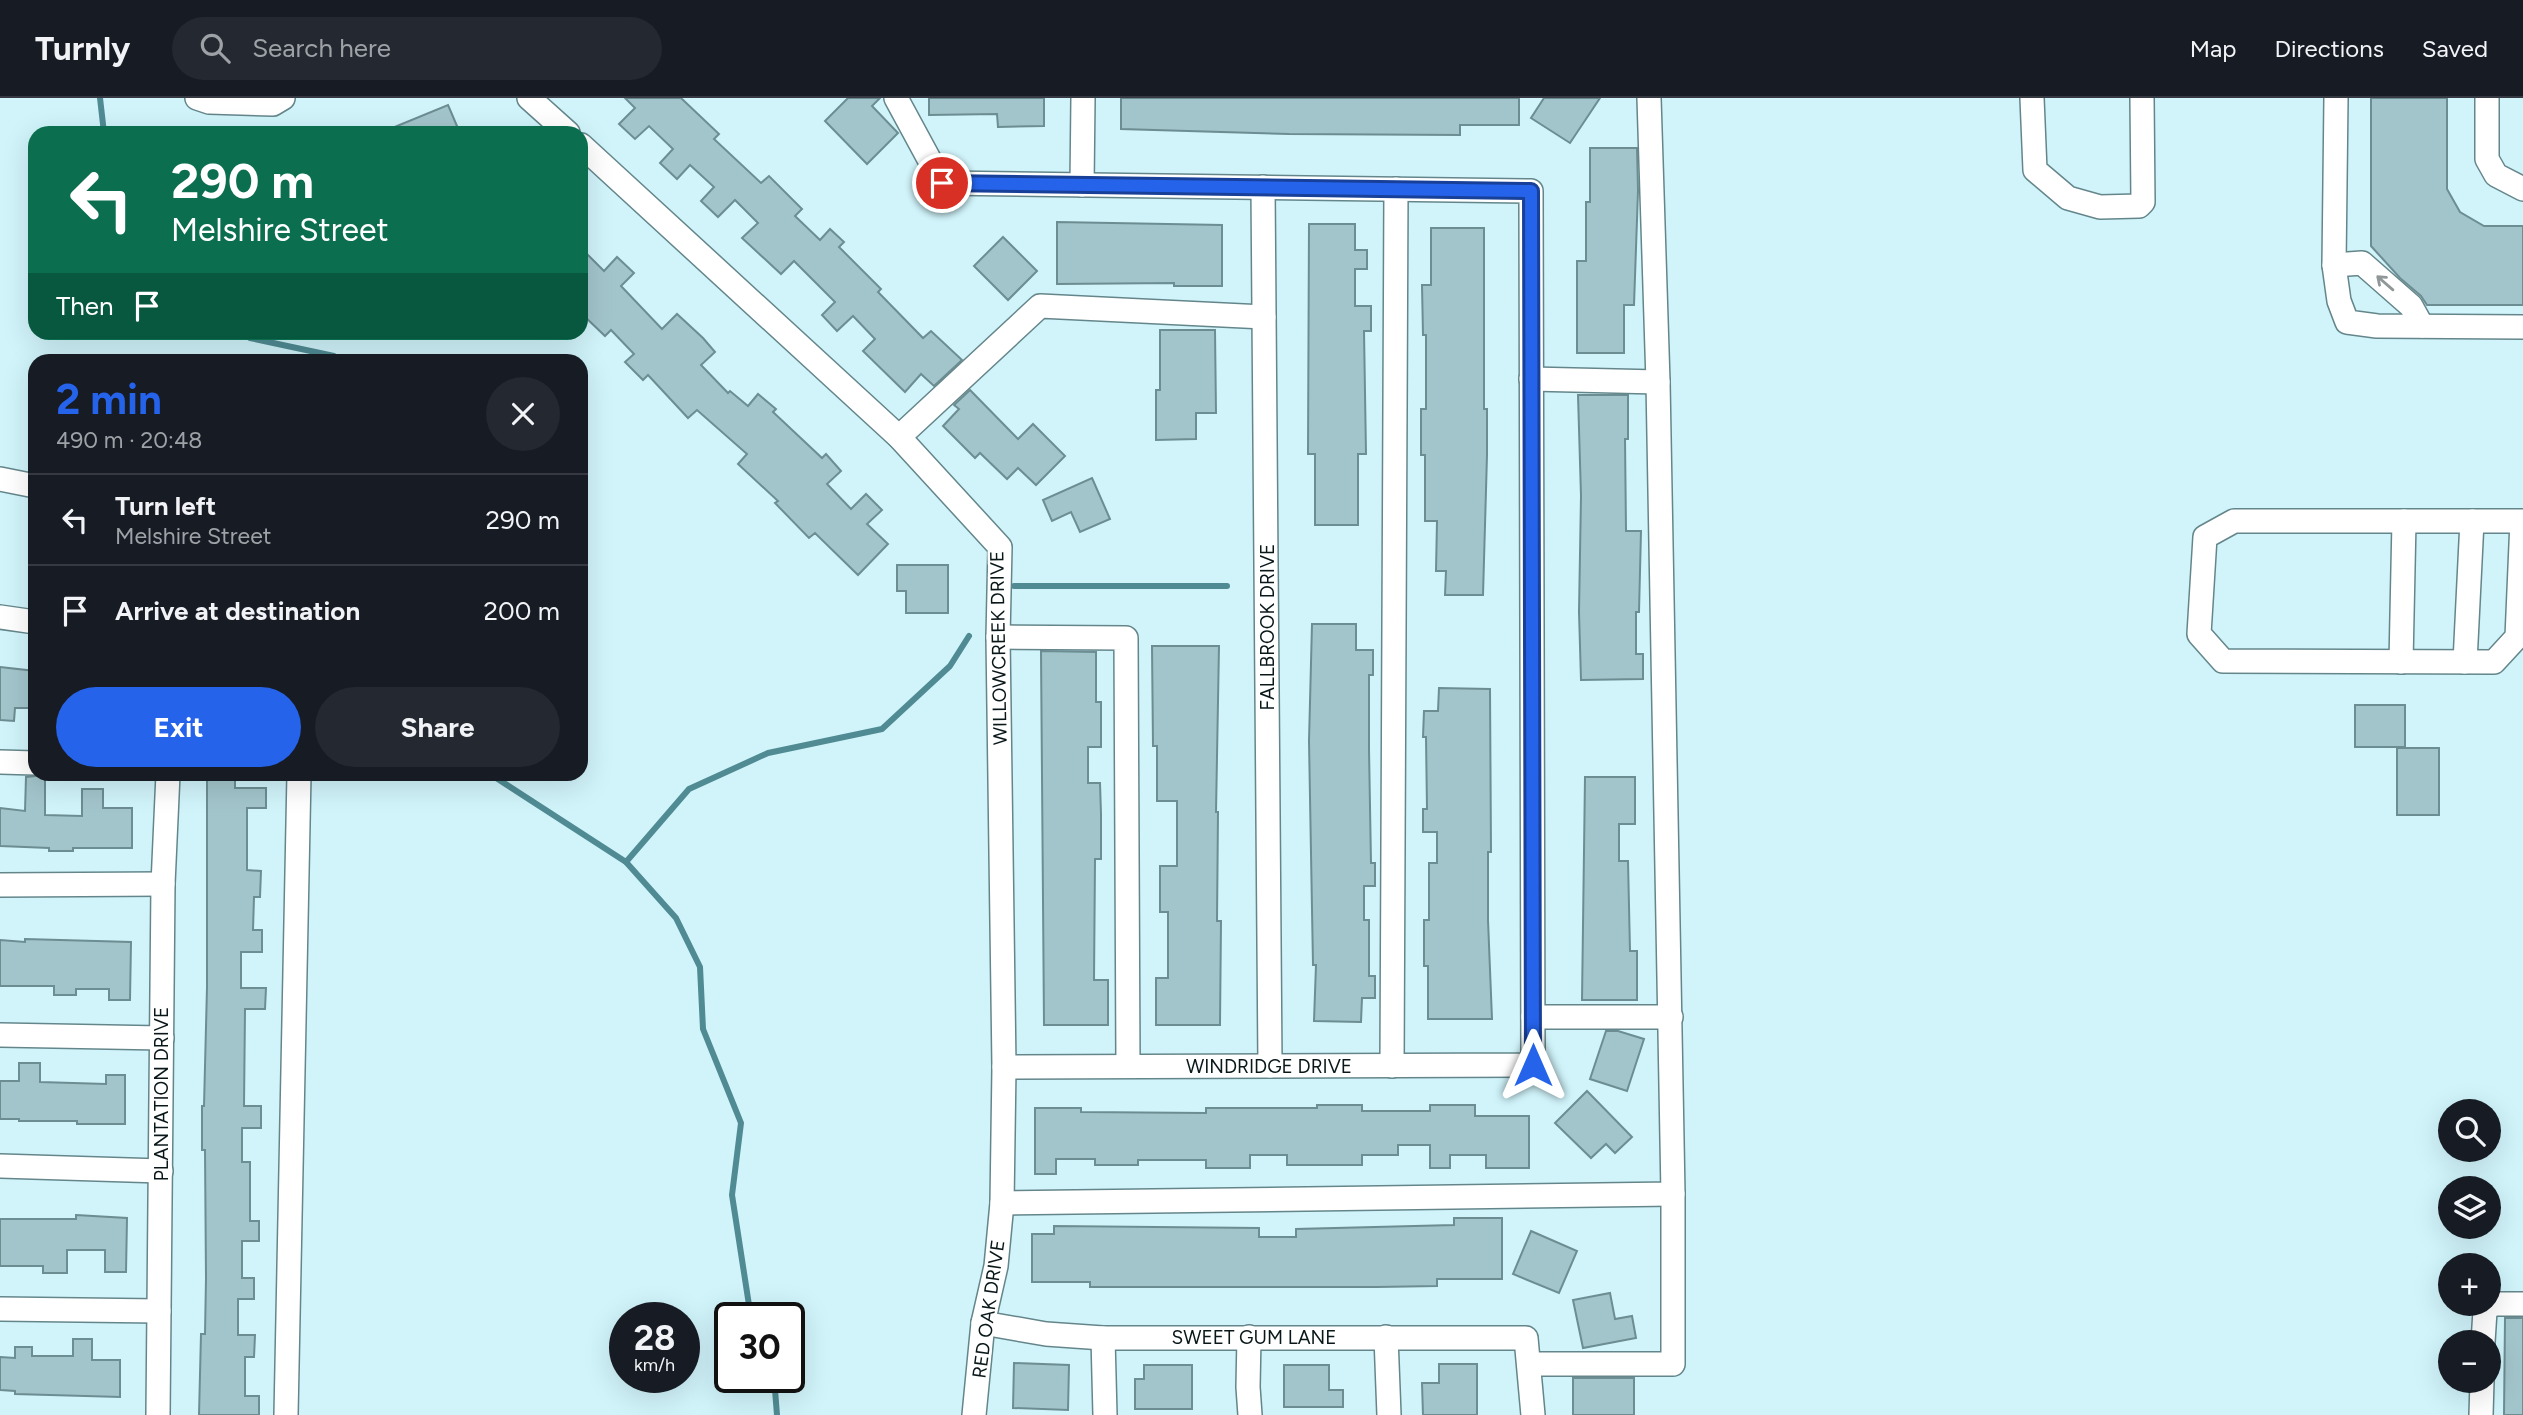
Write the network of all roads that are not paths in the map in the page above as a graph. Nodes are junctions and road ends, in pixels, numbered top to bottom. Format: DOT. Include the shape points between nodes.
graph roads {
  1 [pos="197,98"];
  2 [pos="283,98"];
  3 [pos="529,98"];
  4 [pos="896,98"];
  5 [pos="1083,98"];
  6 [pos="1649,98"];
  7 [pos="2032,98"];
  8 [pos="2142,98"];
  9 [pos="2336,98"];
  10 [pos="2487,98"];
  11 [pos="560,126"];
  12 [pos="588,151"];
  13 [pos="1082,185"];
  14 [pos="1263,187"];
  15 [pos="1396,189"];
  16 [pos="2523,189"];
  17 [pos="2334,265"];
  18 [pos="1264,317"];
  19 [pos="2422,326"];
  20 [pos="2523,327"];
  21 [pos="1531,379"];
  22 [pos="1658,382"];
  23 [pos="898,437"];
  24 [pos="0,479"];
  25 [pos="28,485"];
  26 [pos="2404,521"];
  27 [pos="2472,521"];
  28 [pos="2523,521"];
  29 [pos="0,617"];
  30 [pos="28,621"];
  31 [pos="998,637"];
  32 [pos="2401,662"];
  33 [pos="2465,662"];
  34 [pos="0,762"];
  35 [pos="28,763"];
  36 [pos="168,781"];
  37 [pos="299,781"];
  38 [pos="163,884"];
  39 [pos="0,885"];
  40 [pos="1533,1017"];
  41 [pos="1671,1017"];
  42 [pos="0,1035"];
  43 [pos="162,1038"];
  44 [pos="1128,1066"];
  45 [pos="1270,1066"];
  46 [pos="1392,1066"];
  47 [pos="1004,1067"];
  48 [pos="0,1166"];
  49 [pos="161,1171"];
  50 [pos="1672,1194"];
  51 [pos="1002,1203"];
  52 [pos="2523,1304"];
  53 [pos="0,1308"];
  54 [pos="159,1311"];
  55 [pos="983,1323"];
  56 [pos="2484,1330"];
  57 [pos="1249,1337"];
  58 [pos="1386,1337"];
  59 [pos="1103,1338"];
  60 [pos="1529,1363"];
  61 [pos="2481,1393"];
  62 [pos="158,1415"];
  63 [pos="286,1415"];
  64 [pos="974,1415"];
  65 [pos="1105,1415"];
  66 [pos="1250,1415"];
  67 [pos="1389,1415"];
  68 [pos="1533,1415"];
  69 [pos="2480,1415"];
  1 -- 2 [label="street" via="273,104"];
  3 -- 11 [label="street"];
  4 -- 13 [label="street" via="942,183"];
  5 -- 13 [label="street"];
  6 -- 22 [label="street"];
  7 -- 8 [label="street" via="2035,170 2068,198 2100,207 2139,206 2143,202"];
  9 -- 17 [label="street"];
  10 -- 16 [label="street" via="2487,159 2496,175"];
  12 -- 23 [label="street, WILLOWCREEK DRIVE"];
  13 -- 14 [label="street"];
  14 -- 15 [label="street"];
  14 -- 18 [label="street, FALLBROOK DRIVE"];
  15 -- 21 [label="street" via="1531,191"];
  15 -- 46 [label="street"];
  19 -- 17 [label="street, one-way" via="2411,306 2362,263"];
  17 -- 19 [label="street" via="2347,322"];
  18 -- 23 [label="street" via="1040,306"];
  18 -- 45 [label="street, FALLBROOK DRIVE"];
  19 -- 20 [label="street"];
  21 -- 22 [label="street"];
  21 -- 40 [label="street"];
  22 -- 41 [label="street"];
  23 -- 31 [label="street, WILLOWCREEK DRIVE" via="1000,547"];
  24 -- 25 [label="street"];
  26 -- 27 [label="street"];
  26 -- 32 [label="street"];
  26 -- 32 [label="street" via="2234,521 2205,537 2199,634 2223,661"];
  27 -- 28 [label="street"];
  27 -- 33 [label="street"];
  28 -- 33 [label="street" via="2517,637 2494,662"];
  29 -- 30 [label="street"];
  31 -- 44 [label="street" via="1126,638"];
  31 -- 47 [label="street, WILLOWCREEK DRIVE"];
  32 -- 33 [label="street"];
  34 -- 35 [label="street"];
  36 -- 38 [label="street, PLANTATION DRIVE"];
  37 -- 63 [label="street"];
  38 -- 39 [label="street"];
  38 -- 43 [label="street, PLANTATION DRIVE"];
  40 -- 41 [label="street"];
  40 -- 46 [label="street, WINDRIDGE DRIVE" via="1533,1065"];
  41 -- 50 [label="street"];
  42 -- 43 [label="street"];
  43 -- 49 [label="street, PLANTATION DRIVE"];
  44 -- 45 [label="street, WINDRIDGE DRIVE"];
  44 -- 47 [label="street, WINDRIDGE DRIVE"];
  45 -- 46 [label="street, WINDRIDGE DRIVE"];
  47 -- 51 [label="street, WILLOWCREEK DRIVE"];
  48 -- 49 [label="street"];
  49 -- 54 [label="street, PLANTATION DRIVE"];
  50 -- 51 [label="street"];
  50 -- 60 [label="street" via="1672,1363"];
  51 -- 55 [label="street, RED OAK DRIVE" via="996,1266"];
  52 -- 56 [label="street" via="2492,1304 2485,1311"];
  53 -- 54 [label="street"];
  54 -- 62 [label="street, PLANTATION DRIVE"];
  55 -- 59 [label="street, SWEET GUM LANE"];
  55 -- 64 [label="street, RED OAK DRIVE"];
  57 -- 58 [label="street, SWEET GUM LANE"];
  57 -- 59 [label="street, SWEET GUM LANE"];
  57 -- 66 [label="street"];
  58 -- 60 [label="street, SWEET GUM LANE" via="1526,1338"];
  58 -- 67 [label="street"];
  59 -- 65 [label="street"];
  60 -- 68 [label="street"];
  61 -- 69 [label="street"];
}
